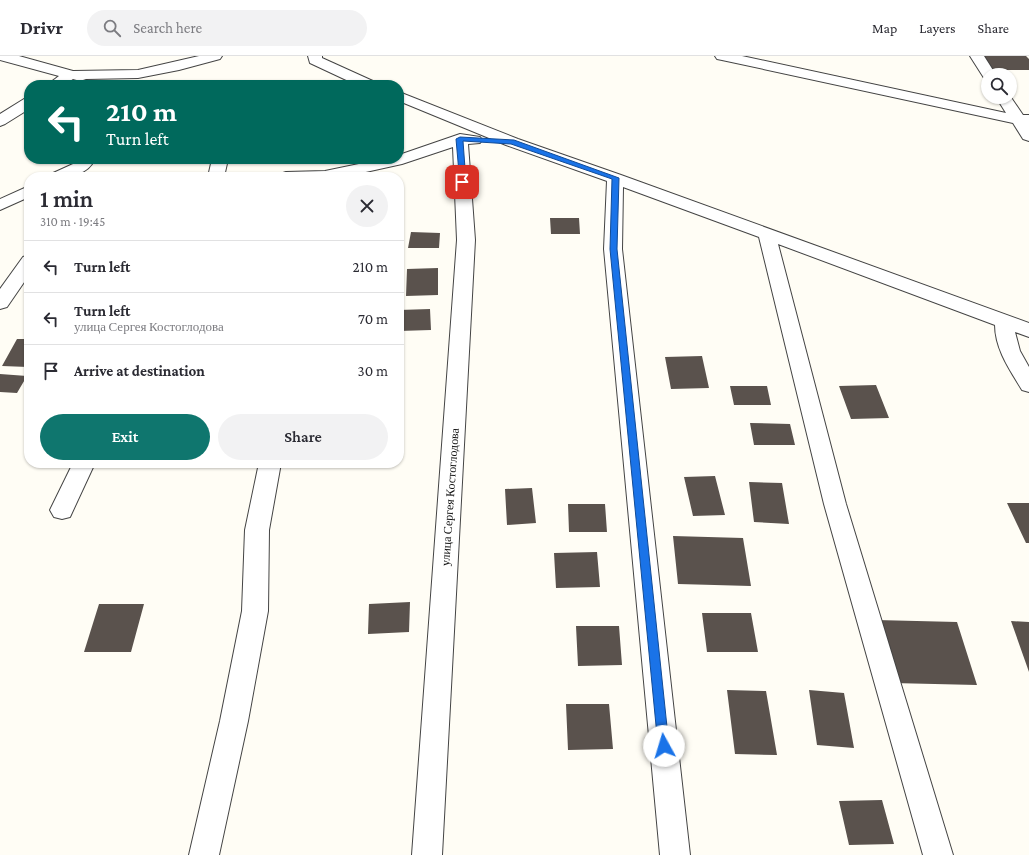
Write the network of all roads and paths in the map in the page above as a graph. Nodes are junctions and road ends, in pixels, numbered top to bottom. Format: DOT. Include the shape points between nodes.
graph roads {
  1 [pos="3,56"];
  2 [pos="215,56"];
  3 [pos="301,56"];
  4 [pos="722,56"];
  5 [pos="976,56"];
  6 [pos="315,58"];
  7 [pos="984,68"];
  8 [pos="70,75"];
  9 [pos="136,79"];
  10 [pos="62,80"];
  11 [pos="89,80"];
  12 [pos="358,80"];
  13 [pos="404,98"];
  14 [pos="1009,104"];
  15 [pos="24,105"];
  16 [pos="1023,120"];
  17 [pos="0,121"];
  18 [pos="1029,136"];
  19 [pos="460,139"];
  20 [pos="512,142"];
  21 [pos="404,159"];
  22 [pos="315,164"];
  23 [pos="386,164"];
  24 [pos="84,167"];
  25 [pos="70,172"];
  26 [pos="322,172"];
  27 [pos="345,172"];
  28 [pos="615,178"];
  29 [pos="24,193"];
  30 [pos="0,205"];
  31 [pos="766,234"];
  32 [pos="24,268"];
  33 [pos="0,303"];
  34 [pos="1005,321"];
  35 [pos="1029,330"];
  36 [pos="1029,385"];
  37 [pos="82,468"];
  38 [pos="269,468"];
  39 [pos="62,510"];
  40 [pos="204,855"];
  41 [pos="427,855"];
  42 [pos="675,855"];
  43 [pos="938,855"];
  1 -- 8 [label="street"];
  2 -- 9 [label="street"];
  3 -- 6 [label="street"];
  4 -- 16 [label="street"];
  5 -- 7 [label="street"];
  6 -- 12 [label="street" via="334,70"];
  8 -- 9 [label="street"];
  8 -- 10 [label="street"];
  8 -- 11 [label="street"];
  13 -- 20 [label="street"];
  14 -- 16 [label="street"];
  15 -- 17 [label="street"];
  16 -- 18 [label="street"];
  19 -- 20 [label="street"];
  19 -- 21 [label="street"];
  19 -- 41 [label="street, улица Сергея Костоглодова" via="466,240"];
  20 -- 28 [label="street"];
  22 -- 26 [label="street"];
  23 -- 27 [label="street"];
  24 -- 25 [label="street"];
  28 -- 31 [label="street"];
  28 -- 42 [label="street" via="613,249"];
  29 -- 30 [label="street"];
  31 -- 34 [label="street"];
  31 -- 43 [label="street" via="835,504"];
  32 -- 33 [label="street"];
  34 -- 35 [label="street"];
  34 -- 36 [label="street" via="1005,336 1010,351"];
  37 -- 39 [label="street"];
  38 -- 40 [label="street" via="257,530 255,611"];
}
